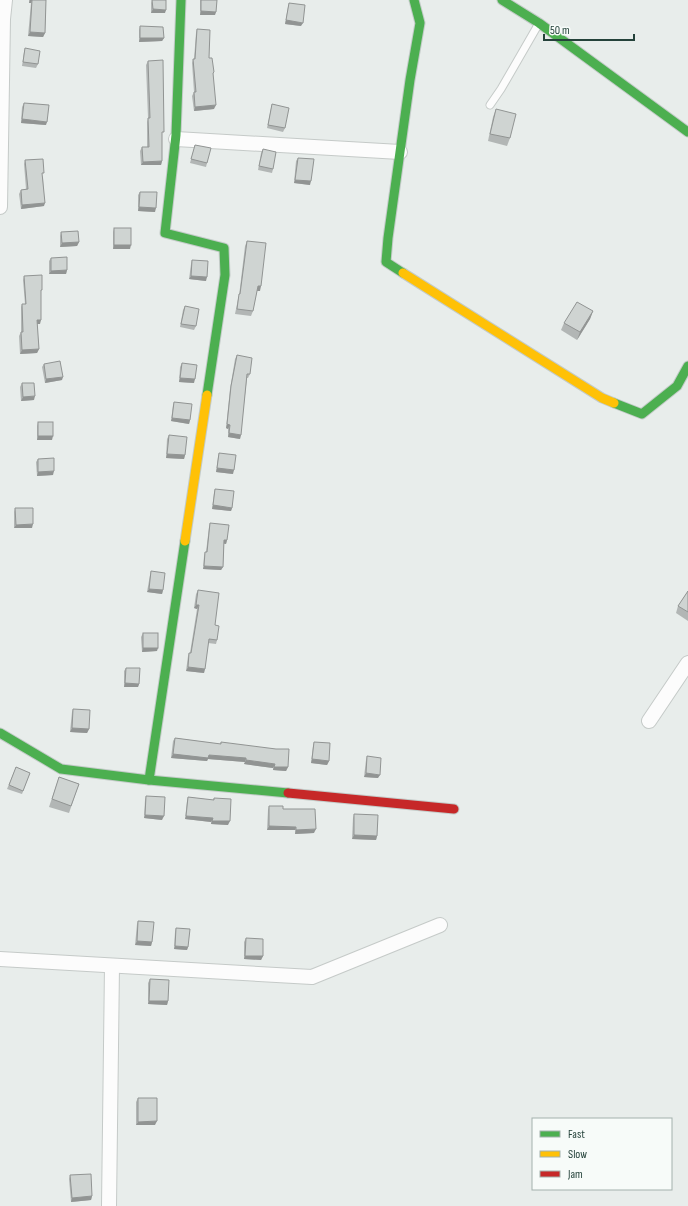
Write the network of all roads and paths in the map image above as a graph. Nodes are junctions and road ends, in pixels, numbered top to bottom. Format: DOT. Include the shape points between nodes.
graph roads {
  1 [pos="6,0"];
  2 [pos="182,0"];
  3 [pos="414,0"];
  4 [pos="502,0"];
  5 [pos="539,23"];
  6 [pos="490,105"];
  7 [pos="688,132"];
  8 [pos="176,139"];
  9 [pos="400,152"];
  10 [pos="0,207"];
  11 [pos="688,366"];
  12 [pos="688,663"];
  13 [pos="649,721"];
  14 [pos="0,733"];
  15 [pos="149,780"];
  16 [pos="454,809"];
  17 [pos="440,925"];
  18 [pos="0,959"];
  19 [pos="112,966"];
  20 [pos="109,1206"];
  1 -- 10 [label="street" via="3,19"];
  2 -- 8 [label="street"];
  3 -- 9 [label="street" via="420,24"];
  4 -- 5 [label="street"];
  5 -- 6 [label="lane"];
  5 -- 7 [label="street"];
  8 -- 9 [label="street"];
  8 -- 15 [label="street" via="165,232 224,248 225,275"];
  9 -- 11 [label="street" via="386,262 602,398 642,414 676,386"];
  12 -- 13 [label="street"];
  14 -- 15 [label="street" via="61,769"];
  15 -- 16 [label="street"];
  17 -- 19 [label="street" via="312,977"];
  18 -- 19 [label="street"];
  19 -- 20 [label="street"];
}
